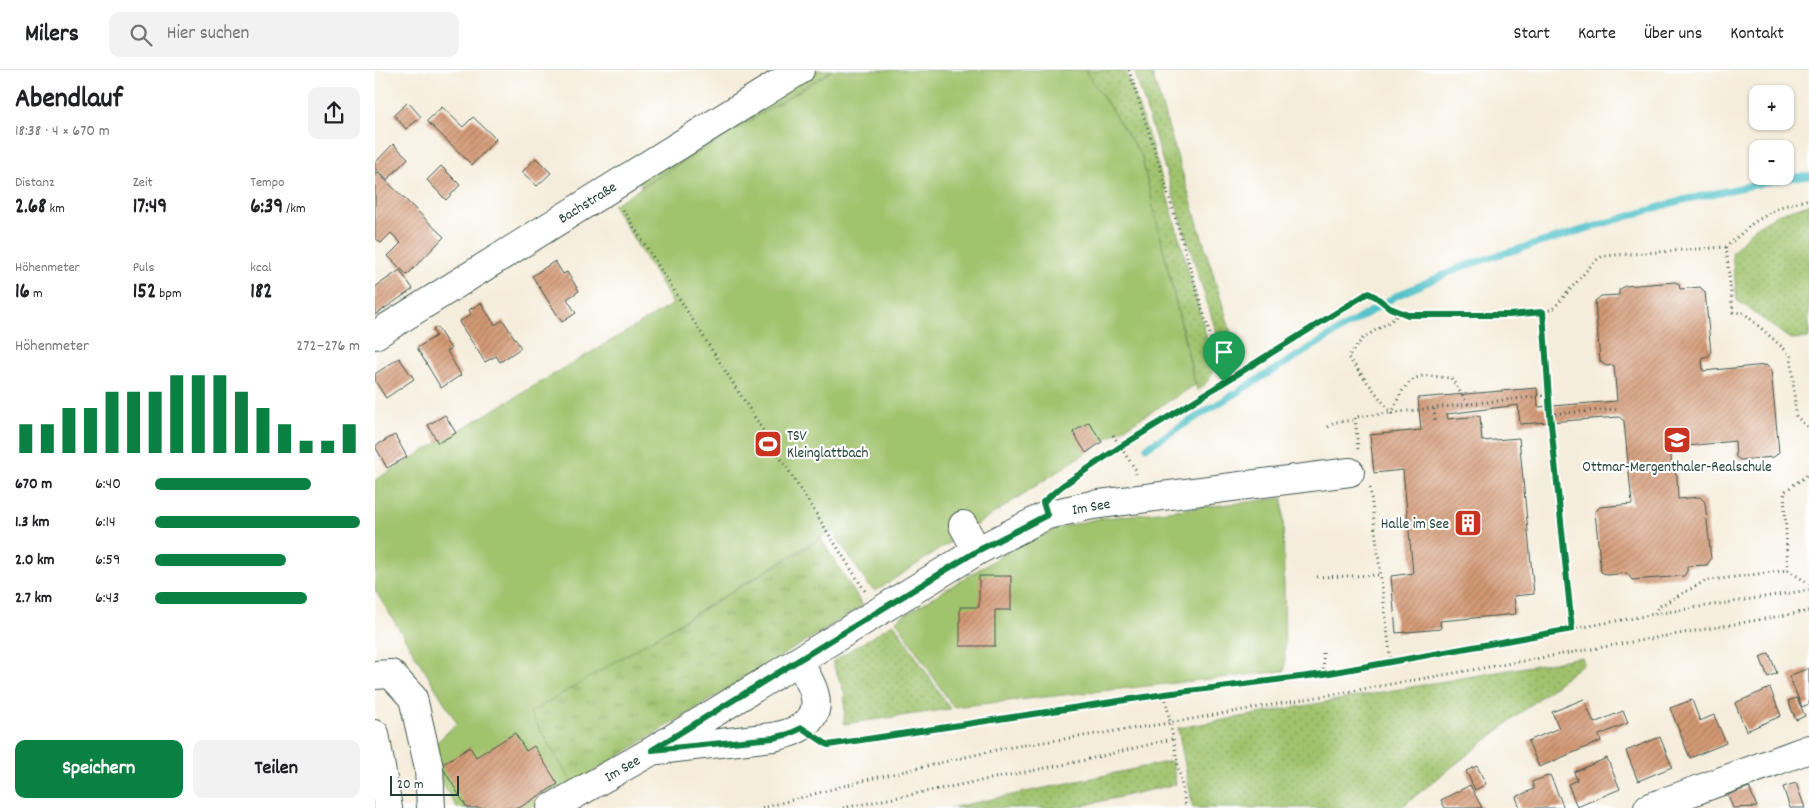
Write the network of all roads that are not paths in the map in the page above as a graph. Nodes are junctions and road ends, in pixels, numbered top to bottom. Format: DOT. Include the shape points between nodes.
graph roads {
  1 [pos="800,70"];
  2 [pos="375,335"];
  3 [pos="1355,472"];
  4 [pos="963,525"];
  5 [pos="977,551"];
  6 [pos="799,661"];
  7 [pos="375,675"];
  8 [pos="375,734"];
  9 [pos="1809,749"];
  10 [pos="652,750"];
  11 [pos="388,808"];
  12 [pos="431,808"];
  13 [pos="551,808"];
  14 [pos="1648,808"];
  1 -- 2 [label="street, Bachstraße"];
  3 -- 5 [label="street, Im See" via="1092,505 1047,515"];
  4 -- 5 [label="street"];
  5 -- 6 [label="street, Im See"];
  6 -- 10 [label="street, Im See"];
  6 -- 10 [label="street" via="813,690 815,707 811,720 802,728 773,738"];
  7 -- 12 [label="street" via="391,674 413,698 429,768"];
  8 -- 11 [label="street"];
  9 -- 14 [label="street"];
  10 -- 13 [label="street, Im See"];
}
